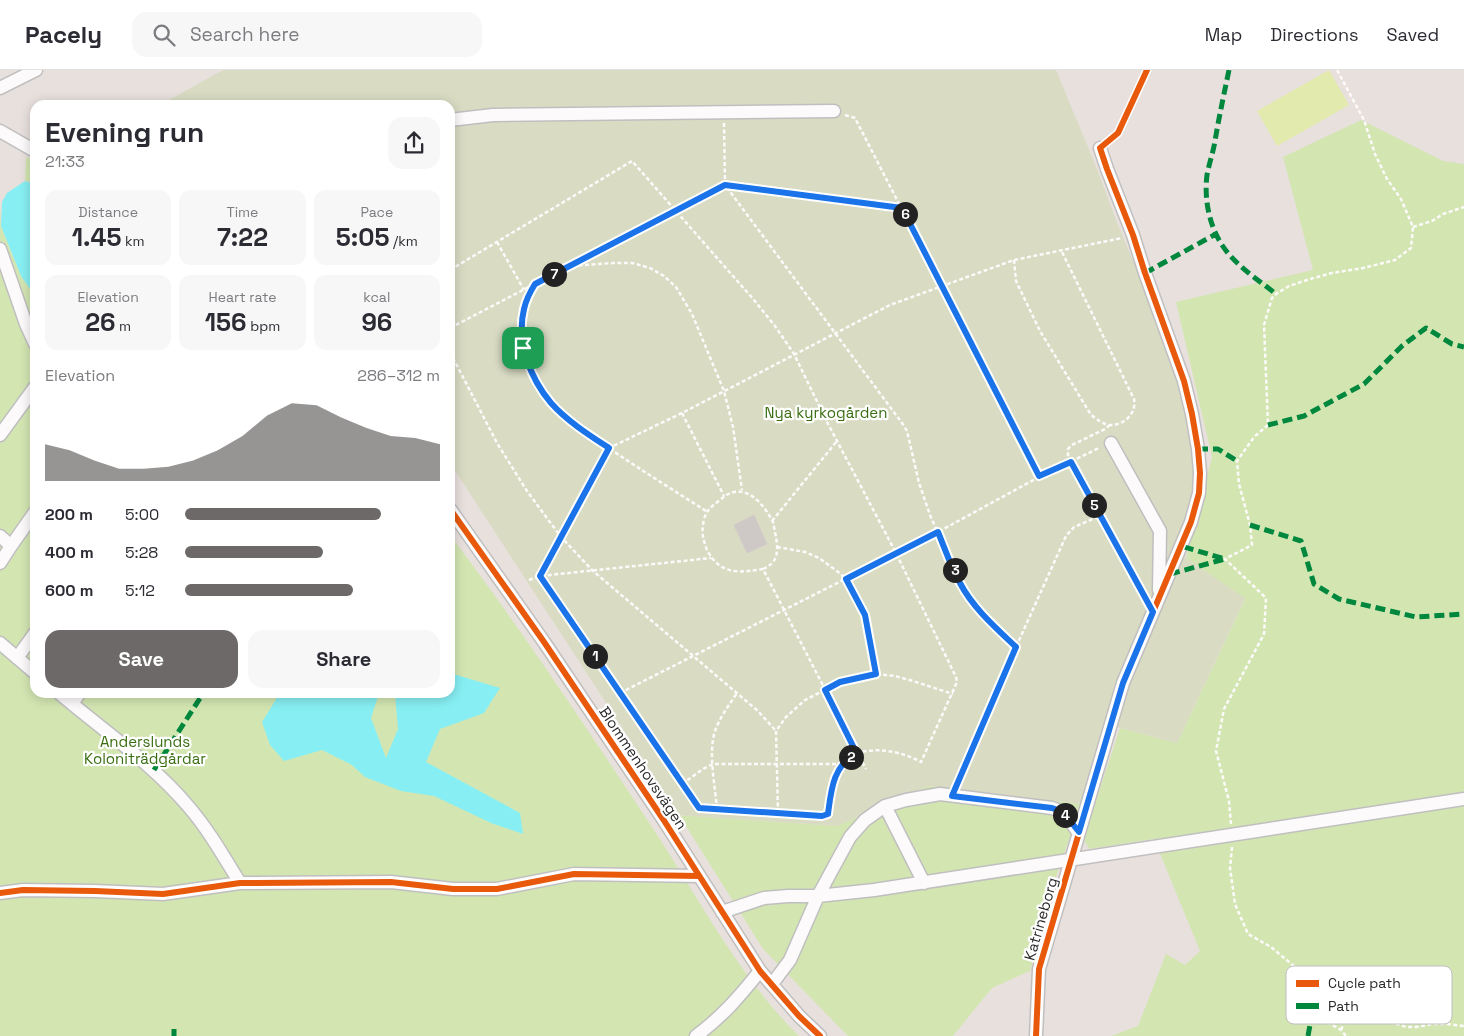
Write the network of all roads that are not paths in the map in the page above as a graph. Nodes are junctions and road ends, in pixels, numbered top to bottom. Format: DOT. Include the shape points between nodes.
graph roads {
  1 [pos="36,70"];
  2 [pos="0,88"];
  3 [pos="834,111"];
  4 [pos="455,119"];
  5 [pos="0,131"];
  6 [pos="30,148"];
  7 [pos="1100,148"];
  8 [pos="0,249"];
  9 [pos="30,333"];
  10 [pos="30,394"];
  11 [pos="0,436"];
  12 [pos="1111,443"];
  13 [pos="455,516"];
  14 [pos="30,519"];
  15 [pos="0,536"];
  16 [pos="11,546"];
  17 [pos="0,563"];
  18 [pos="1159,598"];
  19 [pos="30,640"];
  20 [pos="0,643"];
  21 [pos="18,658"];
  22 [pos="30,669"];
  23 [pos="65,698"];
  24 [pos="76,698"];
  25 [pos="72,704"];
  26 [pos="1464,799"];
  27 [pos="885,806"];
  28 [pos="1079,832"];
  29 [pos="1071,860"];
  30 [pos="699,876"];
  31 [pos="240,883"];
  32 [pos="924,883"];
  33 [pos="0,893"];
  34 [pos="818,896"];
  35 [pos="722,912"];
  36 [pos="760,971"];
  37 [pos="772,984"];
  38 [pos="696,1036"];
  39 [pos="820,1036"];
  40 [pos="1036,1036"];
  1 -- 2 [label="street"];
  3 -- 4 [label="street" via="493,115"];
  5 -- 6 [label="street"];
  7 -- 18 [label="street, Katrineborg" via="1184,380 1198,449 1200,474 1195,509"];
  8 -- 9 [label="street"];
  10 -- 11 [label="street"];
  12 -- 18 [label="street" via="1160,531"];
  13 -- 30 [label="street, Blommenhovsvägen" via="544,642"];
  14 -- 16 [label="street"];
  15 -- 16 [label="street"];
  16 -- 17 [label="street"];
  18 -- 28 [label="street, Katrineborg" via="1123,683"];
  19 -- 21 [label="street"];
  20 -- 21 [label="street"];
  21 -- 22 [label="street"];
  23 -- 25 [label="street"];
  24 -- 25 [label="street"];
  25 -- 31 [label="street" via="154,770 189,807"];
  26 -- 29 [label="street"];
  27 -- 28 [label="street" via="940,794 1052,808 1063,812"];
  27 -- 32 [label="street"];
  27 -- 34 [label="street" via="865,820 850,837"];
  28 -- 29 [label="street, Katrineborg"];
  29 -- 32 [label="street"];
  29 -- 40 [label="street, Katrineborg" via="1039,970"];
  30 -- 31 [label="street" via="574,874 497,889 453,889 391,882"];
  30 -- 35 [label="street, Blommenhovsvägen"];
  31 -- 33 [label="street" via="163,894 96,890"];
  32 -- 34 [label="street"];
  34 -- 35 [label="street" via="764,898"];
  34 -- 37 [label="street" via="790,960"];
  35 -- 36 [label="street, Blommenhovsvägen"];
  36 -- 37 [label="street, Blommenhovsvägen"];
  36 -- 38 [label="street" via="737,1001"];
  37 -- 39 [label="street, Blommenhovsvägen"];
}
